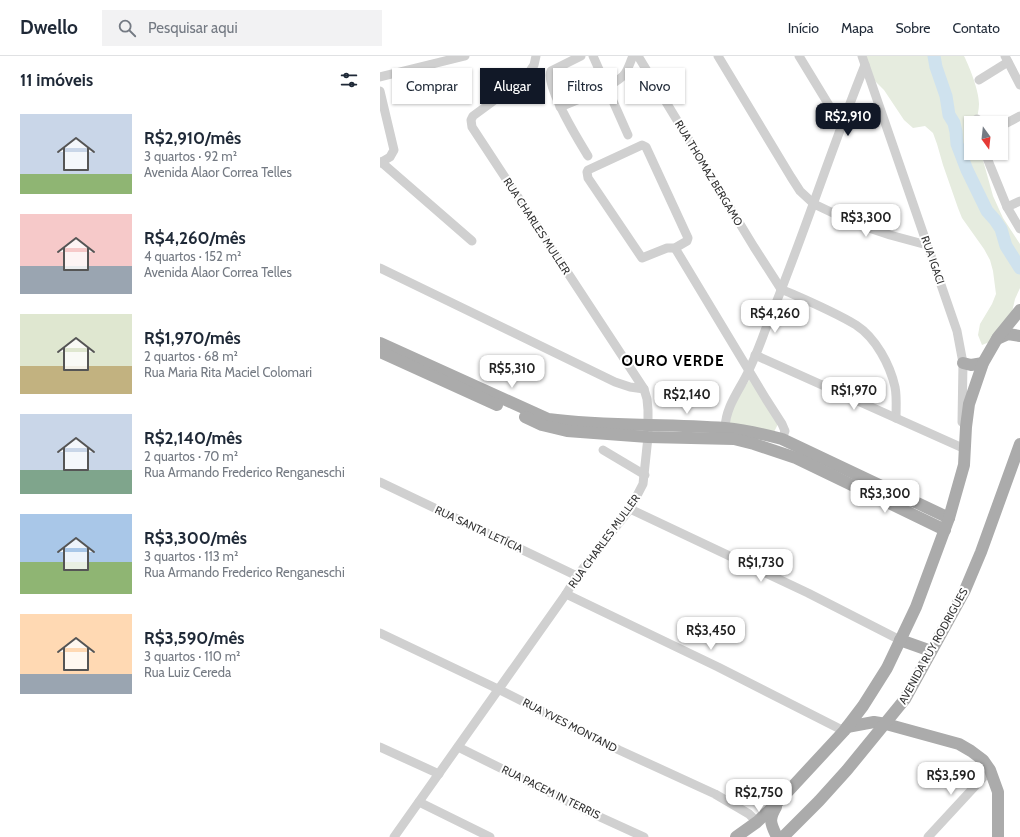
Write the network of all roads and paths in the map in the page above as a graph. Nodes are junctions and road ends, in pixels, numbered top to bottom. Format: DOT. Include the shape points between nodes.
graph roads {
  1 [pos="465,56"];
  2 [pos="536,56"];
  3 [pos="580,56"];
  4 [pos="593,56"];
  5 [pos="633,56"];
  6 [pos="638,56"];
  7 [pos="718,56"];
  8 [pos="799,56"];
  9 [pos="1007,59"];
  10 [pos="864,60"];
  11 [pos="599,68"];
  12 [pos="380,77"];
  13 [pos="617,79"];
  14 [pos="979,80"];
  15 [pos="1020,85"];
  16 [pos="380,91"];
  17 [pos="565,104"];
  18 [pos="615,104"];
  19 [pos="560,106"];
  20 [pos="1020,116"];
  21 [pos="1008,122"];
  22 [pos="841,125"];
  23 [pos="628,135"];
  24 [pos="588,156"];
  25 [pos="988,160"];
  26 [pos="381,162"];
  27 [pos="1020,201"];
  28 [pos="814,204"];
  29 [pos="1008,207"];
  30 [pos="1020,229"];
  31 [pos="472,241"];
  32 [pos="927,245"];
  33 [pos="675,248"];
  34 [pos="380,268"];
  35 [pos="781,289"];
  36 [pos="1020,310"];
  37 [pos="1020,336"];
  38 [pos="996,339"];
  39 [pos="380,343"];
  40 [pos="380,352"];
  41 [pos="755,355"];
  42 [pos="963,363"];
  43 [pos="983,363"];
  44 [pos="749,371"];
  45 [pos="644,389"];
  46 [pos="896,418"];
  47 [pos="725,428"];
  48 [pos="648,431"];
  49 [pos="782,439"];
  50 [pos="734,440"];
  51 [pos="1020,444"];
  52 [pos="963,448"];
  53 [pos="772,449"];
  54 [pos="603,450"];
  55 [pos="827,468"];
  56 [pos="645,475"];
  57 [pos="380,482"];
  58 [pos="630,509"];
  59 [pos="949,518"];
  60 [pos="945,530"];
  61 [pos="577,576"];
  62 [pos="566,594"];
  63 [pos="380,633"];
  64 [pos="900,640"];
  65 [pos="931,651"];
  66 [pos="498,689"];
  67 [pos="886,724"];
  68 [pos="846,729"];
  69 [pos="380,746"];
  70 [pos="458,747"];
  71 [pos="990,770"];
  72 [pos="439,774"];
  73 [pos="786,793"];
  74 [pos="419,802"];
  75 [pos="757,822"];
  76 [pos="394,837"];
  77 [pos="490,837"];
  78 [pos="644,837"];
  79 [pos="736,837"];
  80 [pos="778,837"];
  81 [pos="782,837"];
  82 [pos="928,837"];
  83 [pos="998,837"];
  1 -- 12 [label="street"];
  2 -- 45 [label="street, RUA CHARLES MULLER" via="534,65 526,77 473,116 472,127"];
  3 -- 19 [label="street" via="550,72 549,76"];
  4 -- 11 [label="street"];
  5 -- 13 [label="street" via="626,72"];
  6 -- 35 [label="street, RUA THOMAZ BERGAMO"];
  7 -- 28 [label="street" via="800,191"];
  8 -- 22 [label="street"];
  9 -- 14 [label="street"];
  9 -- 15 [label="street"];
  10 -- 22 [label="street"];
  10 -- 32 [label="street, RUA IGACI"];
  16 -- 26 [label="street" via="394,150 390,157"];
  17 -- 19 [label="street"];
  18 -- 23 [label="street"];
  19 -- 24 [label="street"];
  20 -- 21 [label="street"];
  22 -- 28 [label="street"];
  25 -- 29 [label="street"];
  26 -- 31 [label="street"];
  27 -- 29 [label="street"];
  28 -- 32 [label="street" via="854,223"];
  28 -- 35 [label="street"];
  29 -- 30 [label="street"];
  32 -- 42 [label="street, RUA IGACI" via="957,331"];
  33 -- 33 [label="street" via="667,248 640,258 588,178 588,170 644,145 688,237 687,241"];
  33 -- 44 [label="street"];
  34 -- 45 [label="street" via="615,382"];
  35 -- 41 [label="street"];
  35 -- 46 [label="street" via="857,326 872,340 885,362 895,387"];
  36 -- 38 [label="main road"];
  37 -- 38 [label="main road" via="1008,334"];
  38 -- 43 [label="main road"];
  39 -- 48 [label="main road" via="548,419"];
  40 -- 48 [label="main road" via="542,425 567,431"];
  41 -- 44 [label="street"];
  41 -- 46 [label="street"];
  42 -- 43 [label="main road"];
  42 -- 52 [label="street, RUA IGACI"];
  43 -- 52 [label="main road" via="969,404"];
  44 -- 47 [label="street" via="730,403"];
  44 -- 49 [label="street" via="782,424 785,431"];
  45 -- 48 [label="street, RUA CHARLES MULLER" via="648,399"];
  46 -- 52 [label="street"];
  47 -- 48 [label="main road"];
  47 -- 49 [label="main road"];
  47 -- 50 [label="main road"];
  48 -- 50 [label="main road"];
  48 -- 56 [label="street, RUA CHARLES MULLER"];
  49 -- 53 [label="main road"];
  49 -- 55 [label="main road"];
  50 -- 53 [label="main road"];
  51 -- 65 [label="main road, AVENIDA RUY RODRIGUES" via="981,552"];
  52 -- 59 [label="main road" via="962,472"];
  53 -- 55 [label="main road"];
  54 -- 56 [label="street"];
  55 -- 59 [label="main road"];
  55 -- 60 [label="main road" via="840,478"];
  56 -- 58 [label="street, RUA CHARLES MULLER" via="641,490"];
  57 -- 61 [label="street, RUA SANTA LETÍCIA"];
  58 -- 61 [label="street, RUA CHARLES MULLER"];
  58 -- 64 [label="street" via="808,593"];
  59 -- 60 [label="main road"];
  60 -- 64 [label="main road" via="916,607"];
  61 -- 62 [label="street, RUA CHARLES MULLER"];
  62 -- 66 [label="street, RUA CHARLES MULLER"];
  62 -- 68 [label="street"];
  63 -- 66 [label="street, RUA YVES MONTAND"];
  64 -- 65 [label="main road"];
  64 -- 68 [label="main road" via="887,668"];
  65 -- 67 [label="main road, AVENIDA RUY RODRIGUES" via="905,699"];
  66 -- 70 [label="street, RUA CHARLES MULLER"];
  66 -- 75 [label="street, RUA YVES MONTAND" via="714,794 749,814"];
  67 -- 68 [label="main road" via="874,722"];
  67 -- 71 [label="main road" via="959,744 982,760"];
  67 -- 81 [label="main road, AVENIDA RUY RODRIGUES" via="819,801"];
  68 -- 73 [label="main road"];
  69 -- 72 [label="street"];
  70 -- 72 [label="street, RUA CHARLES MULLER"];
  70 -- 78 [label="street, RUA PACEM IN TERRIS"];
  71 -- 82 [label="street"];
  71 -- 83 [label="main road" via="998,792"];
  72 -- 74 [label="street, RUA CHARLES MULLER"];
  73 -- 75 [label="main road"];
  73 -- 80 [label="main road" via="770,818"];
  74 -- 76 [label="street, RUA CHARLES MULLER"];
  74 -- 77 [label="street"];
  75 -- 79 [label="main road"];
}
